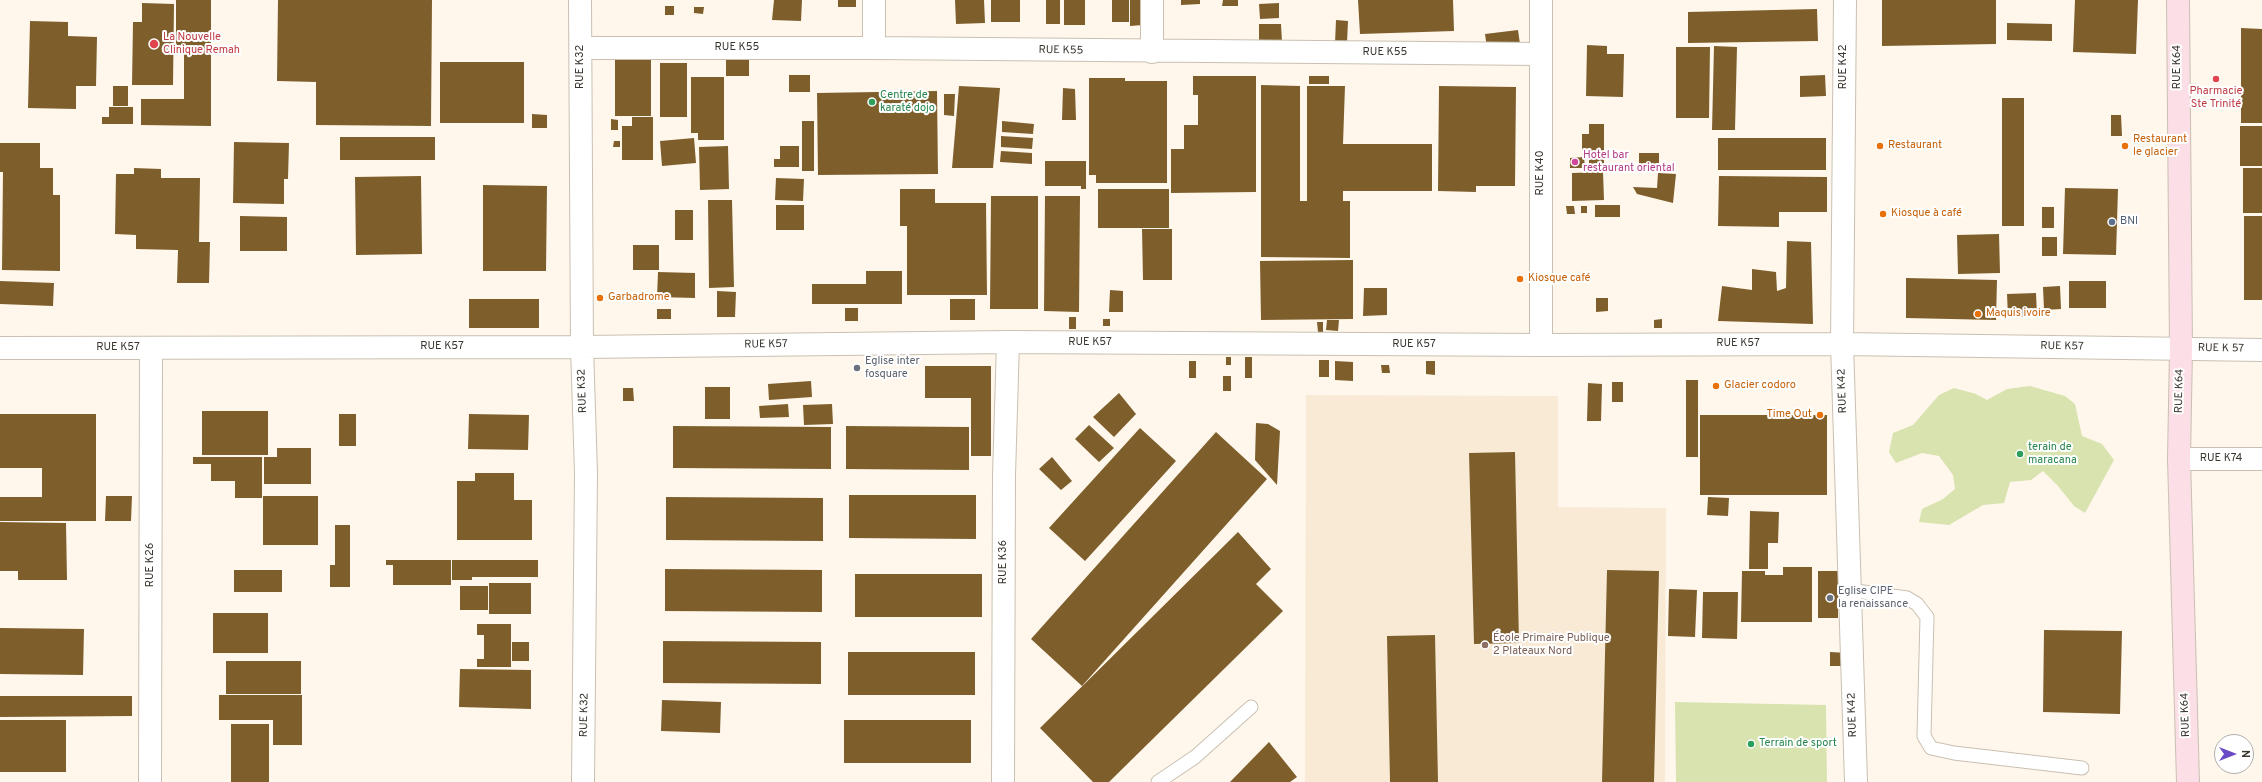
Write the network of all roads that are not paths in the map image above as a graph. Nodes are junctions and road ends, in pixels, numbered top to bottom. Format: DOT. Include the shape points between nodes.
graph roads {
  1 [pos="580,0"];
  2 [pos="874,0"];
  3 [pos="1152,0"];
  4 [pos="1541,0"];
  5 [pos="1845,0"];
  6 [pos="2178,0"];
  7 [pos="581,48"];
  8 [pos="874,48"];
  9 [pos="1152,52"];
  10 [pos="1541,54"];
  11 [pos="1008,342"];
  12 [pos="1842,344"];
  13 [pos="1540,345"];
  14 [pos="582,347"];
  15 [pos="0,348"];
  16 [pos="151,348"];
  17 [pos="2181,349"];
  18 [pos="2262,350"];
  19 [pos="2179,459"];
  20 [pos="2262,459"];
  21 [pos="1849,590"];
  22 [pos="1251,707"];
  23 [pos="2082,768"];
  24 [pos="150,782"];
  25 [pos="583,782"];
  26 [pos="1002,782"];
  27 [pos="1158,782"];
  28 [pos="1856,782"];
  29 [pos="2188,782"];
  1 -- 7 [label="street, RUE K32"];
  2 -- 8 [label="street"];
  3 -- 9 [label="street"];
  4 -- 10 [label="street, RUE K40"];
  5 -- 12 [label="street, RUE K42"];
  6 -- 17 [label="street, RUE K64"];
  7 -- 8 [label="street, RUE K55"];
  7 -- 14 [label="street, RUE K32"];
  8 -- 9 [label="street, RUE K55"];
  9 -- 10 [label="street, RUE K55"];
  10 -- 13 [label="street, RUE K40"];
  11 -- 13 [label="street, RUE K57"];
  11 -- 14 [label="street, RUE K57"];
  11 -- 26 [label="street, RUE K36" via="1004,482"];
  12 -- 13 [label="street, RUE K57"];
  12 -- 17 [label="street, RUE K57"];
  12 -- 21 [label="street, RUE K42"];
  14 -- 16 [label="street, RUE K57"];
  14 -- 25 [label="street, RUE K32" via="586,473"];
  15 -- 16 [label="street, RUE K57"];
  16 -- 24 [label="street, RUE K26"];
  17 -- 18 [label="street, RUE K 57"];
  17 -- 19 [label="street, RUE K64"];
  19 -- 20 [label="street, RUE K74"];
  19 -- 29 [label="street, RUE K64"];
  21 -- 23 [label="lane" via="1907,598 1917,604 1927,617 1924,736 1931,748"];
  21 -- 28 [label="street, RUE K42"];
  22 -- 27 [label="lane" via="1195,757"];
}
